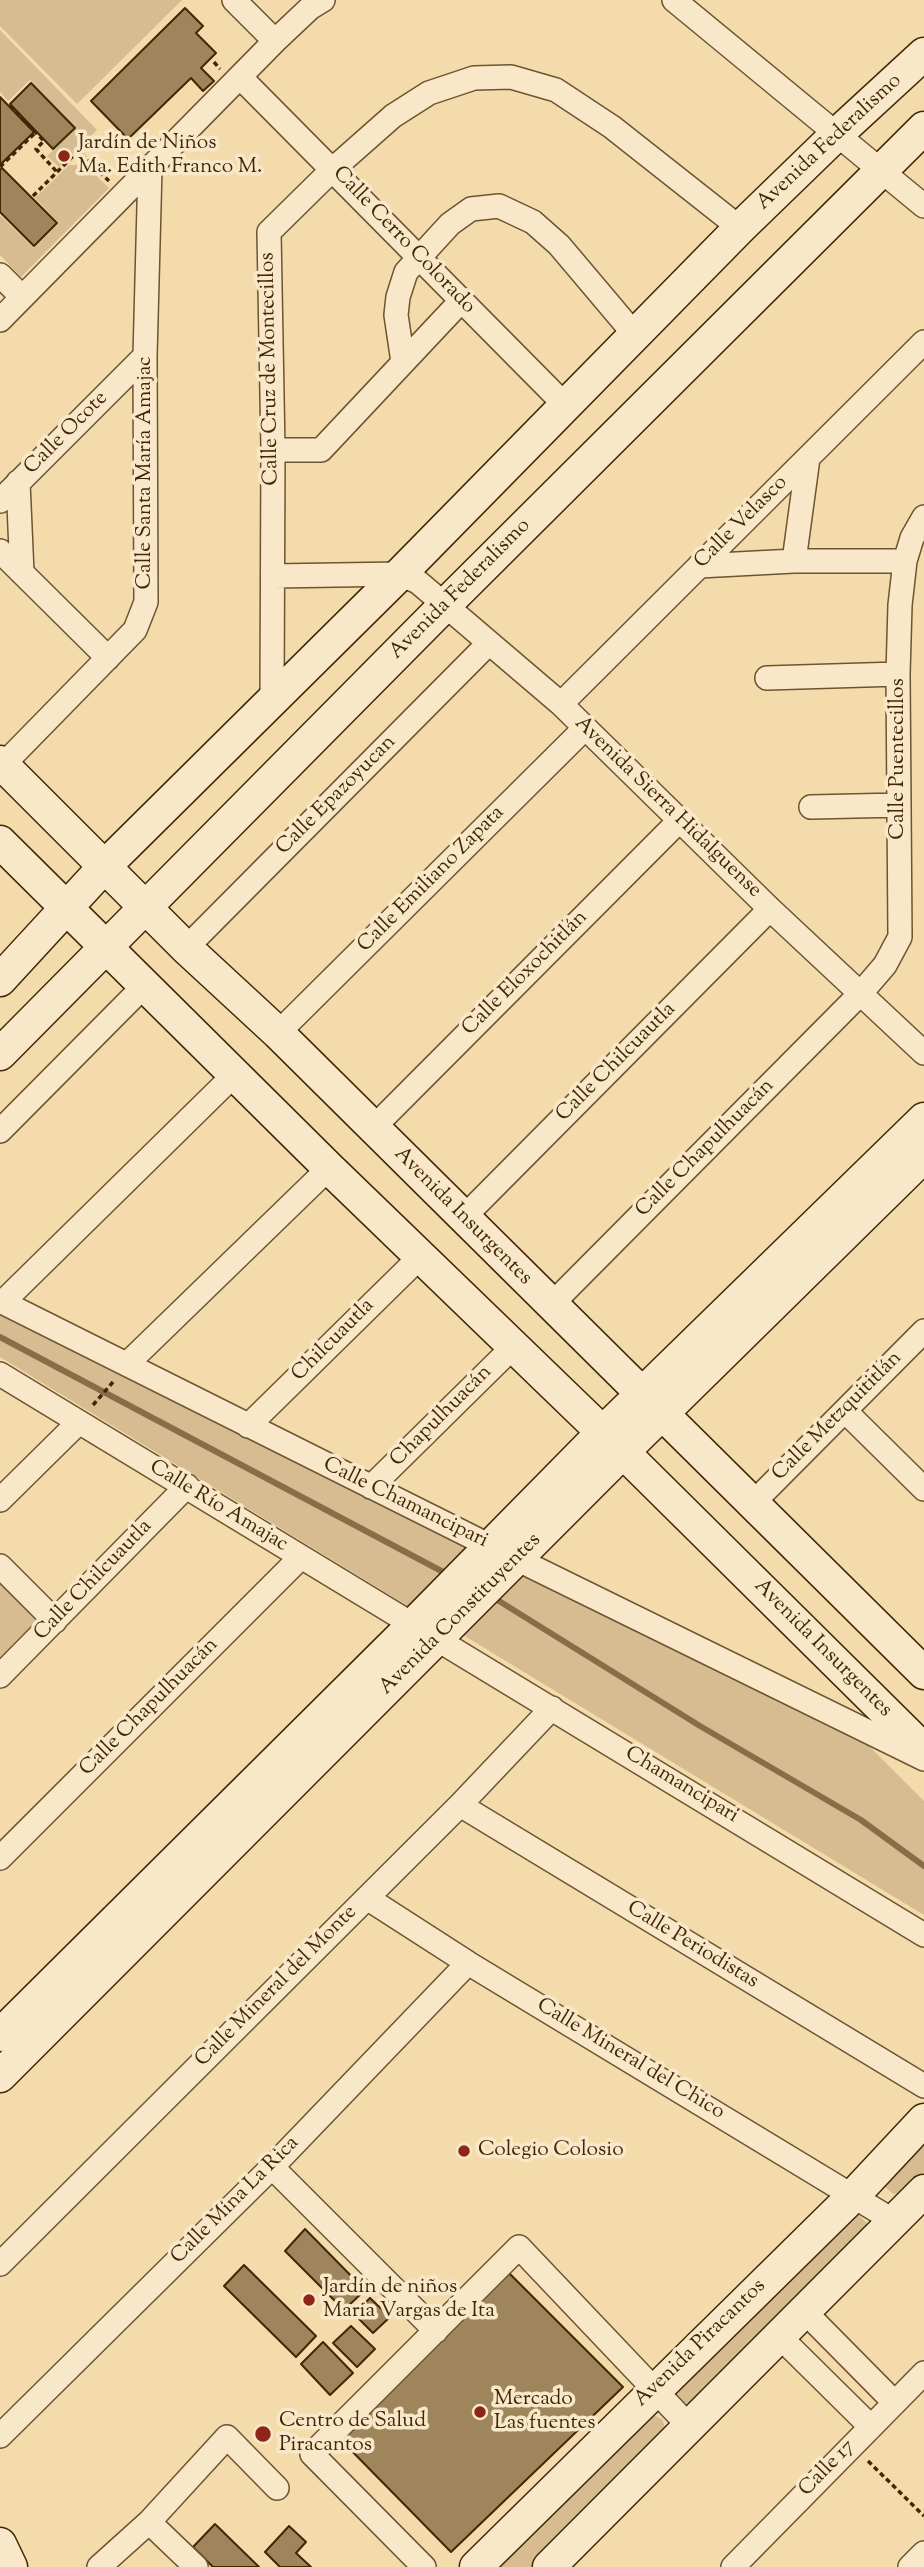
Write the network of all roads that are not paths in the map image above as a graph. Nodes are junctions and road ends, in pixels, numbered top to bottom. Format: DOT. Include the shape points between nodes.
graph roads {
  1 [pos="234,0"];
  2 [pos="676,1"];
  3 [pos="314,3"];
  4 [pos="275,41"];
  5 [pos="924,54"];
  6 [pos="240,77"];
  7 [pos="924,128"];
  8 [pos="836,135"];
  9 [pos="149,168"];
  10 [pos="333,169"];
  11 [pos="880,171"];
  12 [pos="924,206"];
  13 [pos="740,228"];
  14 [pos="419,257"];
  15 [pos="0,275"];
  16 [pos="22,297"];
  17 [pos="461,301"];
  18 [pos="0,320"];
  19 [pos="635,335"];
  20 [pos="924,342"];
  21 [pos="145,356"];
  22 [pos="403,362"];
  23 [pos="566,406"];
  24 [pos="273,450"];
  25 [pos="808,458"];
  26 [pos="18,482"];
  27 [pos="0,500"];
  28 [pos="924,517"];
  29 [pos="0,551"];
  30 [pos="794,561"];
  31 [pos="905,561"];
  32 [pos="699,566"];
  33 [pos="22,573"];
  34 [pos="400,575"];
  35 [pos="273,576"];
  36 [pos="446,604"];
  37 [pos="488,644"];
  38 [pos="108,658"];
  39 [pos="898,674"];
  40 [pos="767,678"];
  41 [pos="272,699"];
  42 [pos="561,704"];
  43 [pos="585,728"];
  44 [pos="1,763"];
  45 [pos="900,805"];
  46 [pos="811,807"];
  47 [pos="680,820"];
  48 [pos="0,842"];
  49 [pos="104,866"];
  50 [pos="66,908"];
  51 [pos="145,908"];
  52 [pos="770,909"];
  53 [pos="106,947"];
  54 [pos="186,948"];
  55 [pos="0,980"];
  56 [pos="145,985"];
  57 [pos="861,993"];
  58 [pos="278,1033"];
  59 [pos="924,1053"];
  60 [pos="0,1055"];
  61 [pos="235,1074"];
  62 [pos="924,1119"];
  63 [pos="373,1128"];
  64 [pos="0,1131"];
  65 [pos="924,1156"];
  66 [pos="328,1168"];
  67 [pos="463,1218"];
  68 [pos="420,1257"];
  69 [pos="2,1301"];
  70 [pos="551,1305"];
  71 [pos="924,1331"];
  72 [pos="513,1347"];
  73 [pos="123,1369"];
  74 [pos="0,1374"];
  75 [pos="652,1404"];
  76 [pos="845,1411"];
  77 [pos="82,1418"];
  78 [pos="248,1426"];
  79 [pos="613,1442"];
  80 [pos="187,1486"];
  81 [pos="371,1487"];
  82 [pos="924,1489"];
  83 [pos="0,1500"];
  84 [pos="753,1503"];
  85 [pos="503,1553"];
  86 [pos="301,1557"];
  87 [pos="0,1566"];
  88 [pos="55,1620"];
  89 [pos="425,1632"];
  90 [pos="924,1673"];
  91 [pos="0,1676"];
  92 [pos="552,1708"];
  93 [pos="924,1750"];
  94 [pos="924,1759"];
  95 [pos="460,1805"];
  96 [pos="0,1858"];
  97 [pos="180,1877"];
  98 [pos="367,1898"];
  99 [pos="924,1935"];
  100 [pos="468,1962"];
  101 [pos="0,2035"];
  102 [pos="0,2076"];
  103 [pos="924,2086"];
  104 [pos="924,2120"];
  105 [pos="272,2166"];
  106 [pos="924,2191"];
  107 [pos="853,2196"];
  108 [pos="894,2221"];
  109 [pos="0,2264"];
  110 [pos="805,2312"];
  111 [pos="436,2331"];
  112 [pos="780,2337"];
  113 [pos="924,2372"];
  114 [pos="654,2389"];
  115 [pos="894,2402"];
  116 [pos="689,2426"];
  117 [pos="870,2426"];
  118 [pos="0,2436"];
  119 [pos="278,2488"];
  120 [pos="149,2522"];
  121 [pos="0,2544"];
  122 [pos="924,2553"];
  123 [pos="11,2567"];
  124 [pos="99,2567"];
  125 [pos="196,2567"];
  126 [pos="424,2567"];
  127 [pos="476,2567"];
  128 [pos="550,2567"];
  129 [pos="733,2567"];
  130 [pos="910,2567"];
  1 -- 4 [label="street"];
  2 -- 8 [label="street"];
  3 -- 4 [label="street"];
  4 -- 6 [label="street"];
  5 -- 8 [label="street, Avenida Federalismo"];
  6 -- 9 [label="street"];
  6 -- 10 [label="street, Calle Cerro Colorado"];
  7 -- 11 [label="street, Avenida Federalismo"];
  8 -- 11 [label="street"];
  8 -- 13 [label="street, Avenida Federalismo"];
  9 -- 16 [label="street"];
  9 -- 21 [label="street, Calle Santa María Amajac"];
  10 -- 13 [label="street, Calle Cruz de Montecillos" via="393,116 429,93 474,78 511,77 556,90 612,127"];
  10 -- 14 [label="street, Calle Cerro Colorado"];
  10 -- 24 [label="street, Calle Cruz de Montecillos" via="269,232"];
  11 -- 12 [label="street"];
  11 -- 36 [label="street, Avenida Federalismo"];
  13 -- 19 [label="street, Avenida Federalismo"];
  14 -- 17 [label="street, Calle Cerro Colorado"];
  14 -- 19 [label="street" via="471,209 499,206 533,222 559,245"];
  14 -- 22 [label="street" via="406,272 398,297 397,335"];
  15 -- 16 [label="street"];
  16 -- 18 [label="street"];
  17 -- 22 [label="street"];
  17 -- 23 [label="street, Calle Cerro Colorado"];
  19 -- 23 [label="street, Avenida Federalismo"];
  20 -- 25 [label="street, Calle Velasco"];
  21 -- 26 [label="street, Calle Ocote"];
  21 -- 38 [label="street, Calle Santa María Amajac" via="146,602 135,630"];
  22 -- 24 [label="street" via="321,450"];
  23 -- 34 [label="street, Avenida Federalismo"];
  24 -- 35 [label="street, Calle Cruz de Montecillos"];
  25 -- 30 [label="street"];
  25 -- 32 [label="street, Calle Velasco"];
  26 -- 27 [label="street, Calle Ocote"];
  26 -- 33 [label="street, Calle Ocote"];
  28 -- 31 [label="street, Calle Puentecillos"];
  29 -- 33 [label="street"];
  30 -- 31 [label="street"];
  30 -- 32 [label="street"];
  31 -- 39 [label="street, Calle Puentecillos"];
  32 -- 42 [label="street, Calle Velasco"];
  33 -- 38 [label="street"];
  34 -- 35 [label="street"];
  34 -- 36 [label="street, Avenida Sierra Hidalguense" via="418,582"];
  34 -- 41 [label="street, Avenida Federalismo"];
  35 -- 41 [label="street, Calle Cruz de Montecillos"];
  36 -- 37 [label="street, Avenida Sierra Hidalguense"];
  36 -- 51 [label="street, Avenida Federalismo"];
  37 -- 42 [label="street, Avenida Sierra Hidalguense"];
  37 -- 54 [label="street, Calle Epazoyucan"];
  38 -- 44 [label="street, Calle Santa María Amajac"];
  39 -- 40 [label="street"];
  39 -- 45 [label="street, Calle Puentecillos"];
  41 -- 49 [label="street, Avenida Federalismo"];
  42 -- 43 [label="street, Avenida Sierra Hidalguense"];
  43 -- 47 [label="street, Avenida Sierra Hidalguense"];
  43 -- 58 [label="street, Calle Emiliano Zapata"];
  44 -- 49 [label="street, Avenida Insurgentes"];
  45 -- 46 [label="street"];
  45 -- 57 [label="street, Calle Puentecillos" via="900,937 885,965"];
  47 -- 52 [label="street, Avenida Sierra Hidalguense"];
  47 -- 63 [label="street, Calle Eloxochitlán"];
  48 -- 50 [label="street, Avenida Insurgentes"];
  49 -- 50 [label="street, Avenida Federalismo"];
  49 -- 51 [label="street, Avenida Insurgentes"];
  50 -- 53 [label="street, Avenida Insurgentes"];
  50 -- 55 [label="street, Avenida Federalismo"];
  51 -- 53 [label="street, Avenida Federalismo"];
  51 -- 54 [label="street, Avenida Insurgentes"];
  52 -- 57 [label="street, Avenida Sierra Hidalguense"];
  52 -- 67 [label="street, Calle Chilcuautla"];
  53 -- 56 [label="street, Avenida Insurgentes"];
  53 -- 60 [label="street, Avenida Federalismo"];
  54 -- 58 [label="street, Avenida Insurgentes"];
  56 -- 61 [label="street, Avenida Insurgentes"];
  56 -- 64 [label="street"];
  57 -- 59 [label="street, Avenida Sierra Hidalguense"];
  57 -- 70 [label="street, Calle Chapulhuacán"];
  58 -- 63 [label="street, Avenida Insurgentes"];
  61 -- 66 [label="street, Avenida Insurgentes"];
  61 -- 69 [label="street"];
  62 -- 75 [label="street, Avenida Constituyentes"];
  63 -- 67 [label="street, Avenida Insurgentes"];
  65 -- 75 [label="street, Avenida Constituyentes"];
  66 -- 68 [label="street, Avenida Insurgentes"];
  66 -- 73 [label="street"];
  67 -- 70 [label="street, Avenida Insurgentes"];
  68 -- 72 [label="street, Avenida Insurgentes"];
  68 -- 78 [label="street, Chilcuautla"];
  69 -- 73 [label="street, Calle Chamancipari"];
  70 -- 75 [label="street, Avenida Insurgentes"];
  71 -- 76 [label="street, Calle Metzquititlán"];
  72 -- 79 [label="street, Avenida Insurgentes"];
  72 -- 81 [label="street, Chapulhuacán"];
  73 -- 78 [label="street, Calle Chamancipari"];
  74 -- 77 [label="street, Calle Río Amajac"];
  75 -- 79 [label="street, Avenida Constituyentes"];
  75 -- 84 [label="street, Avenida Insurgentes"];
  76 -- 82 [label="street"];
  76 -- 84 [label="street, Calle Metzquititlán"];
  77 -- 80 [label="street, Calle Río Amajac"];
  77 -- 83 [label="street"];
  78 -- 81 [label="street, Calle Chamancipari"];
  79 -- 85 [label="street, Avenida Constituyentes"];
  79 -- 93 [label="street, Avenida Insurgentes"];
  80 -- 86 [label="street, Calle Río Amajac"];
  80 -- 88 [label="street, Calle Chilcuautla"];
  81 -- 85 [label="street, Calle Chamancipari"];
  84 -- 90 [label="street, Avenida Insurgentes"];
  85 -- 89 [label="street, Avenida Constituyentes"];
  85 -- 94 [label="street, Calle Chamancipari"];
  86 -- 89 [label="street, Calle Río Amajac"];
  86 -- 96 [label="street, Calle Chapulhuacán"];
  87 -- 88 [label="street"];
  88 -- 91 [label="street, Calle Chilcuautla"];
  89 -- 92 [label="street, Chamancipari"];
  89 -- 97 [label="street, Avenida Constituyentes"];
  92 -- 95 [label="street, Calle Mineral del Monte"];
  92 -- 99 [label="street, Chamancipari"];
  95 -- 98 [label="street, Calle Mineral del Monte"];
  95 -- 103 [label="street, Calle Periodistas"];
  97 -- 101 [label="street, Avenida Constituyentes"];
  97 -- 102 [label="street, Avenida Constituyentes"];
  98 -- 100 [label="street, Calle Mineral del Chico"];
  98 -- 109 [label="street, Calle Mineral del Monte"];
  100 -- 105 [label="street, Calle Mina La Rica"];
  100 -- 107 [label="street, Calle Mineral del Chico"];
  104 -- 107 [label="street, Avenida Piracantos"];
  105 -- 111 [label="street"];
  105 -- 118 [label="street, Calle Mina La Rica"];
  106 -- 108 [label="street"];
  107 -- 108 [label="street, Calle Mineral del Chico"];
  107 -- 114 [label="street, Avenida Piracantos"];
  108 -- 110 [label="street"];
  110 -- 112 [label="street"];
  110 -- 115 [label="street"];
  111 -- 114 [label="street" via="519,2247"];
  111 -- 126 [label="street" via="312,2454"];
  112 -- 116 [label="street"];
  112 -- 117 [label="street"];
  113 -- 115 [label="street, Calle 17"];
  114 -- 116 [label="street"];
  114 -- 127 [label="street, Avenida Piracantos"];
  115 -- 117 [label="street, Calle 17"];
  116 -- 128 [label="street"];
  117 -- 129 [label="street, Calle 17"];
  119 -- 120 [label="street" via="228,2437"];
  120 -- 124 [label="street"];
  120 -- 125 [label="street"];
  121 -- 123 [label="street"];
  122 -- 130 [label="street"];
}
